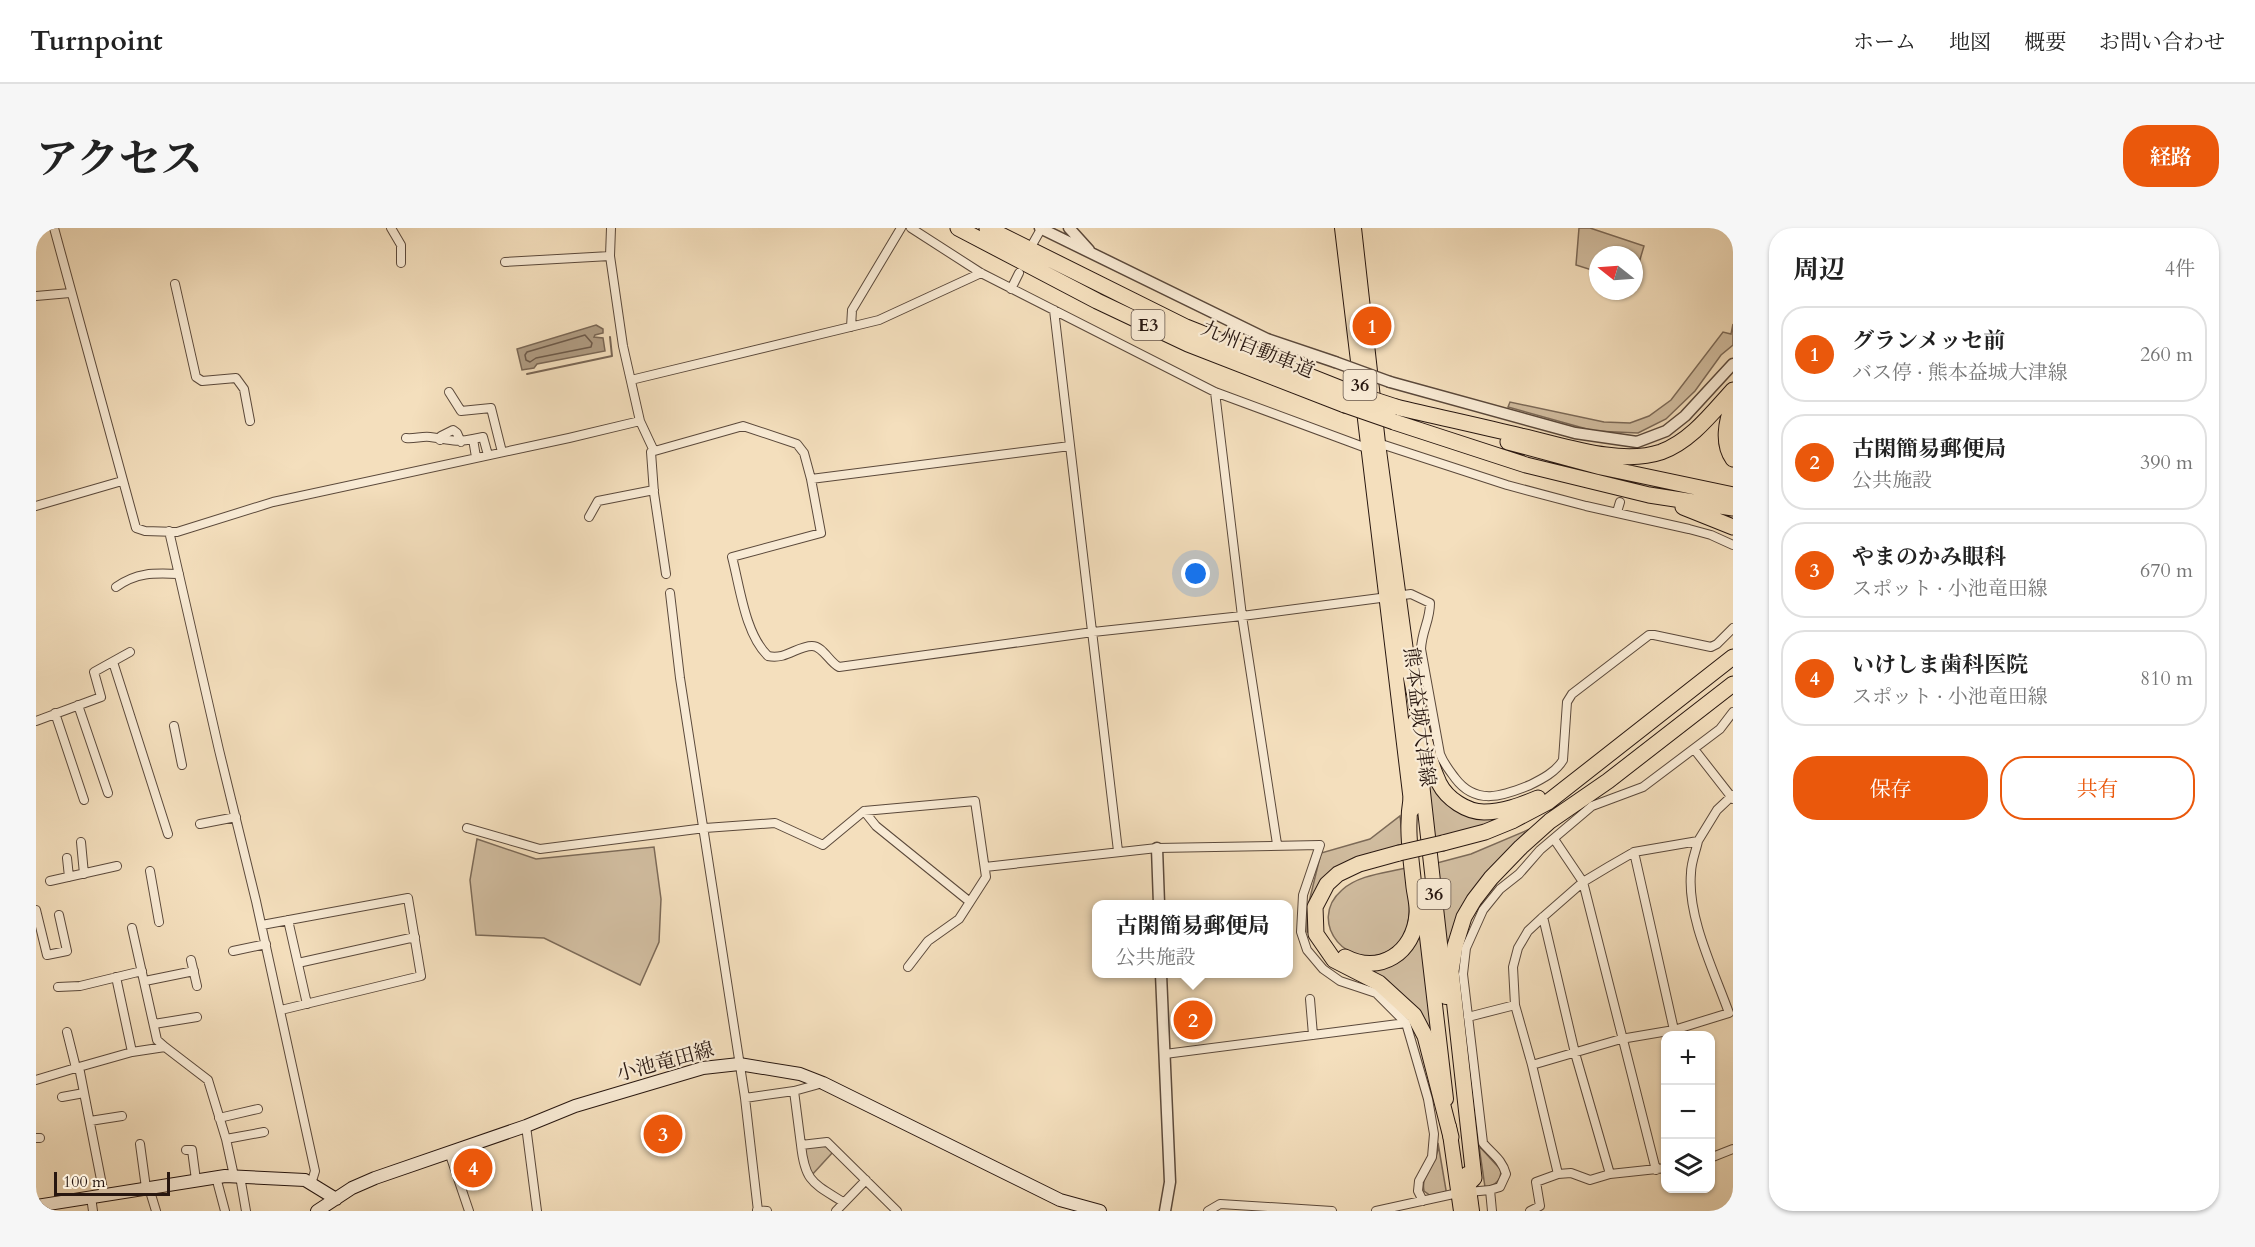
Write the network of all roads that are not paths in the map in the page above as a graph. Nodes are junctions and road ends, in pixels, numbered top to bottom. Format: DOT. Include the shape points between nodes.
graph roads {
  1 [pos="54,228"];
  2 [pos="391,228"];
  3 [pos="611,228"];
  4 [pos="901,228"];
  5 [pos="911,228"];
  6 [pos="958,228"];
  7 [pos="987,228"];
  8 [pos="1041,228"];
  9 [pos="1069,228"];
  10 [pos="1342,228"];
  11 [pos="1354,228"];
  12 [pos="1032,245"];
  13 [pos="610,256"];
  14 [pos="1101,259"];
  15 [pos="505,262"];
  16 [pos="401,263"];
  17 [pos="981,273"];
  18 [pos="1019,273"];
  19 [pos="175,284"];
  20 [pos="1011,289"];
  21 [pos="70,293"];
  22 [pos="36,296"];
  23 [pos="1054,310"];
  24 [pos="851,327"];
  25 [pos="1733,364"];
  26 [pos="631,380"];
  27 [pos="1733,390"];
  28 [pos="449,392"];
  29 [pos="1215,392"];
  30 [pos="1346,398"];
  31 [pos="1733,405"];
  32 [pos="1395,415"];
  33 [pos="250,421"];
  34 [pos="640,421"];
  35 [pos="406,438"];
  36 [pos="473,439"];
  37 [pos="1070,446"];
  38 [pos="1373,446"];
  39 [pos="654,451"];
  40 [pos="502,452"];
  41 [pos="488,455"];
  42 [pos="476,457"];
  43 [pos="1733,459"];
  44 [pos="811,479"];
  45 [pos="122,481"];
  46 [pos="654,490"];
  47 [pos="1649,495"];
  48 [pos="1733,495"];
  49 [pos="1620,502"];
  50 [pos="36,506"];
  51 [pos="1733,508"];
  52 [pos="1617,512"];
  53 [pos="589,517"];
  54 [pos="1733,527"];
  55 [pos="169,531"];
  56 [pos="1733,545"];
  57 [pos="179,574"];
  58 [pos="666,574"];
  59 [pos="116,587"];
  60 [pos="670,593"];
  61 [pos="1392,597"];
  62 [pos="1242,616"];
  63 [pos="1733,628"];
  64 [pos="1093,632"];
  65 [pos="1733,649"];
  66 [pos="130,652"];
  67 [pos="1733,657"];
  68 [pos="113,662"];
  69 [pos="1408,662"];
  70 [pos="1706,679"];
  71 [pos="1733,682"];
  72 [pos="78,705"];
  73 [pos="1733,712"];
  74 [pos="55,713"];
  75 [pos="36,721"];
  76 [pos="174,726"];
  77 [pos="1694,749"];
  78 [pos="182,765"];
  79 [pos="1596,765"];
  80 [pos="1608,781"];
  81 [pos="108,793"];
  82 [pos="1732,797"];
  83 [pos="1411,799"];
  84 [pos="84,800"];
  85 [pos="864,810"];
  86 [pos="236,817"];
  87 [pos="200,824"];
  88 [pos="467,828"];
  89 [pos="705,828"];
  90 [pos="168,834"];
  91 [pos="1554,839"];
  92 [pos="1698,841"];
  93 [pos="81,842"];
  94 [pos="1277,844"];
  95 [pos="1157,848"];
  96 [pos="1443,848"];
  97 [pos="1118,851"];
  98 [pos="1634,852"];
  99 [pos="67,858"];
  100 [pos="1399,858"];
  101 [pos="117,866"];
  102 [pos="985,867"];
  103 [pos="150,871"];
  104 [pos="84,874"];
  105 [pos="69,877"];
  106 [pos="50,881"];
  107 [pos="1583,882"];
  108 [pos="1159,900"];
  109 [pos="970,902"];
  110 [pos="36,910"];
  111 [pos="59,915"];
  112 [pos="1543,917"];
  113 [pos="288,920"];
  114 [pos="159,922"];
  115 [pos="262,925"];
  116 [pos="132,928"];
  117 [pos="415,937"];
  118 [pos="266,944"];
  119 [pos="233,951"];
  120 [pos="191,960"];
  121 [pos="298,963"];
  122 [pos="908,967"];
  123 [pos="142,971"];
  124 [pos="194,972"];
  125 [pos="116,977"];
  126 [pos="1161,978"];
  127 [pos="145,981"];
  128 [pos="198,986"];
  129 [pos="58,987"];
  130 [pos="1310,999"];
  131 [pos="307,1004"];
  132 [pos="1515,1005"];
  133 [pos="281,1010"];
  134 [pos="197,1017"];
  135 [pos="1468,1017"];
  136 [pos="1406,1023"];
  137 [pos="154,1024"];
  138 [pos="1674,1030"];
  139 [pos="67,1032"];
  140 [pos="1313,1035"];
  141 [pos="1621,1039"];
  142 [pos="165,1047"];
  143 [pos="132,1052"];
  144 [pos="1575,1053"];
  145 [pos="1165,1054"];
  146 [pos="739,1064"];
  147 [pos="1532,1065"];
  148 [pos="77,1068"];
  149 [pos="36,1080"];
  150 [pos="823,1083"];
  151 [pos="794,1091"];
  152 [pos="84,1093"];
  153 [pos="62,1097"];
  154 [pos="745,1098"];
  155 [pos="258,1109"];
  156 [pos="122,1116"];
  157 [pos="219,1118"];
  158 [pos="90,1121"];
  159 [pos="526,1126"];
  160 [pos="264,1132"];
  161 [pos="1450,1137"];
  162 [pos="226,1139"];
  163 [pos="140,1144"];
  164 [pos="801,1145"];
  165 [pos="1733,1149"];
  166 [pos="186,1150"];
  167 [pos="449,1152"];
  168 [pos="1715,1156"];
  169 [pos="1661,1169"];
  170 [pos="1656,1170"];
  171 [pos="1558,1174"];
  172 [pos="1610,1174"];
  173 [pos="237,1176"];
  174 [pos="216,1177"];
  175 [pos="196,1180"];
  176 [pos="866,1180"];
  177 [pos="311,1184"];
  178 [pos="147,1188"];
  179 [pos="1465,1190"];
  180 [pos="1490,1190"];
  181 [pos="97,1196"];
  182 [pos="336,1199"];
  183 [pos="1423,1201"];
  184 [pos="843,1202"];
  185 [pos="36,1206"];
  186 [pos="93,1211"];
  187 [pos="156,1211"];
  188 [pos="225,1211"];
  189 [pos="246,1211"];
  190 [pos="317,1211"];
  191 [pos="469,1211"];
  192 [pos="537,1211"];
  193 [pos="761,1211"];
  194 [pos="836,1211"];
  195 [pos="897,1211"];
  196 [pos="1100,1211"];
  197 [pos="1165,1211"];
  198 [pos="1208,1211"];
  199 [pos="1332,1211"];
  200 [pos="1376,1211"];
  201 [pos="1461,1211"];
  202 [pos="1472,1211"];
  203 [pos="1492,1211"];
  204 [pos="1530,1211"];
  1 -- 21 [label="street"];
  2 -- 16 [label="street" via="401,245"];
  3 -- 13 [label="street"];
  4 -- 24 [label="street" via="852,310"];
  5 -- 17 [label="street"];
  6 -- 30 [label="highway, 九州自動車道 / E3" via="1188,344"];
  7 -- 30 [label="highway, 九州自動車道 / E3" via="1186,327"];
  8 -- 12 [label="street"];
  8 -- 14 [label="street"];
  9 -- 14 [label="street"];
  10 -- 38 [label="main road, 熊本益城大津線 / 36"];
  11 -- 38 [label="main road, 熊本益城大津線 / 36"];
  13 -- 15 [label="street"];
  13 -- 26 [label="street"];
  14 -- 25 [label="street, bridge" via="1267,339 1390,382 1636,447 1685,417"];
  17 -- 20 [label="street"];
  17 -- 24 [label="street" via="879,320"];
  18 -- 20 [label="street"];
  19 -- 33 [label="street" via="196,377 202,381 236,378 243,389"];
  20 -- 23 [label="street"];
  21 -- 22 [label="street"];
  21 -- 45 [label="street"];
  23 -- 29 [label="street"];
  23 -- 37 [label="street"];
  24 -- 26 [label="street"];
  26 -- 34 [label="street"];
  27 -- 32 [label="highway" via="1695,431 1676,445 1635,457"];
  28 -- 40 [label="street" via="461,411 490,408"];
  29 -- 38 [label="street"];
  29 -- 62 [label="street"];
  30 -- 32 [label="highway, 九州自動車道 / E3, bridge"];
  31 -- 43 [label="highway" via="1726,439"];
  32 -- 47 [label="highway, 九州自動車道 / E3" via="1526,465"];
  32 -- 48 [label="highway, 九州自動車道 / E3"];
  34 -- 39 [label="street"];
  34 -- 40 [label="street"];
  35 -- 36 [label="street" via="461,442"];
  36 -- 41 [label="street" via="483,437"];
  36 -- 42 [label="street"];
  37 -- 44 [label="street"];
  37 -- 64 [label="street"];
  38 -- 52 [label="street"];
  38 -- 61 [label="main road, 熊本益城大津線 / 36"];
  39 -- 44 [label="street" via="743,426 797,444 804,453"];
  39 -- 46 [label="street"];
  40 -- 41 [label="street"];
  41 -- 42 [label="street"];
  42 -- 55 [label="street" via="273,502 177,532"];
  44 -- 64 [label="street" via="821,533 732,557 747,618 768,656 776,658 812,646 839,667"];
  45 -- 50 [label="street"];
  45 -- 55 [label="street" via="135,528"];
  46 -- 53 [label="street" via="598,501"];
  46 -- 58 [label="street"];
  47 -- 51 [label="highway, 九州自動車道 / E3"];
  47 -- 54 [label="highway"];
  49 -- 52 [label="street"];
  52 -- 56 [label="street" via="1711,535"];
  55 -- 57 [label="street"];
  57 -- 59 [label="street" via="153,573 129,578"];
  57 -- 86 [label="street"];
  60 -- 89 [label="street"];
  61 -- 62 [label="street"];
  61 -- 63 [label="street" via="1411,594 1430,603 1421,649 1440,754 1458,783 1481,797 1509,794 1559,768 1563,760 1567,702 1572,694 1640,641 1654,635 1712,647"];
  61 -- 69 [label="main road, 熊本益城大津線 / 36"];
  61 -- 83 [label="main road, 熊本益城大津線 / 36"];
  62 -- 64 [label="street"];
  62 -- 94 [label="street"];
  64 -- 97 [label="street"];
  65 -- 70 [label="highway"];
  66 -- 68 [label="street"];
  67 -- 70 [label="highway"];
  68 -- 72 [label="street" via="94,672 101,697"];
  68 -- 90 [label="street"];
  69 -- 79 [label="highway" via="1440,785 1467,808 1482,812 1517,806"];
  69 -- 179 [label="main road, 熊本益城大津線 / 36"];
  70 -- 79 [label="highway"];
  71 -- 80 [label="highway"];
  72 -- 74 [label="street"];
  72 -- 81 [label="street"];
  73 -- 77 [label="street" via="1720,729"];
  74 -- 75 [label="street"];
  74 -- 84 [label="street"];
  76 -- 78 [label="street"];
  77 -- 82 [label="street"];
  77 -- 91 [label="street" via="1643,787 1592,806"];
  79 -- 96 [label="highway" via="1548,802"];
  80 -- 96 [label="highway" via="1498,835"];
  80 -- 179 [label="highway" via="1550,821 1521,847 1491,878 1464,917 1451,970 1474,1178"];
  82 -- 92 [label="street" via="1717,810"];
  83 -- 100 [label="highway" via="1408,818 1417,915 1410,939 1392,959 1368,965 1356,963 1333,947 1324,934 1321,915 1327,897 1339,882"];
  83 -- 161 [label="main road, 熊本益城大津線 / 36"];
  85 -- 89 [label="street" via="823,845 775,823"];
  85 -- 102 [label="street" via="975,801"];
  85 -- 109 [label="street" via="876,826"];
  86 -- 87 [label="street"];
  86 -- 115 [label="street"];
  88 -- 89 [label="street" via="540,849"];
  89 -- 146 [label="street"];
  91 -- 107 [label="street"];
  91 -- 135 [label="street" via="1500,890 1474,926 1462,974"];
  92 -- 98 [label="street"];
  92 -- 138 [label="street" via="1691,872 1691,896 1729,1013"];
  93 -- 104 [label="street"];
  94 -- 95 [label="street"];
  94 -- 136 [label="street" via="1320,845 1300,916 1307,950 1340,981 1376,993"];
  95 -- 97 [label="street"];
  95 -- 108 [label="street"];
  96 -- 100 [label="highway, bridge"];
  97 -- 102 [label="street"];
  98 -- 107 [label="street"];
  98 -- 138 [label="street"];
  99 -- 105 [label="street"];
  100 -- 161 [label="highway" via="1359,864 1327,884 1315,907 1316,934 1334,960 1379,983 1414,1015 1425,1036"];
  101 -- 104 [label="street"];
  102 -- 109 [label="street" via="986,877"];
  103 -- 114 [label="street"];
  104 -- 105 [label="street"];
  105 -- 106 [label="street"];
  107 -- 112 [label="street"];
  107 -- 141 [label="street"];
  109 -- 122 [label="street" via="959,918 928,941"];
  110 -- 111 [label="street" via="47,955 67,951"];
  112 -- 132 [label="street" via="1518,948 1513,967"];
  112 -- 144 [label="street"];
  113 -- 115 [label="street"];
  113 -- 117 [label="street" via="408,898"];
  113 -- 121 [label="street"];
  115 -- 118 [label="street"];
  116 -- 123 [label="street"];
  117 -- 121 [label="street"];
  117 -- 131 [label="street" via="421,976"];
  118 -- 119 [label="street"];
  118 -- 133 [label="street"];
  120 -- 124 [label="street"];
  121 -- 131 [label="street"];
  123 -- 125 [label="street"];
  123 -- 127 [label="street"];
  124 -- 127 [label="street"];
  124 -- 128 [label="street"];
  125 -- 129 [label="street"];
  125 -- 143 [label="street"];
  126 -- 145 [label="street"];
  127 -- 137 [label="street"];
  130 -- 140 [label="street"];
  131 -- 133 [label="street"];
  132 -- 135 [label="street"];
  132 -- 147 [label="street"];
  133 -- 177 [label="street" via="315,1171"];
  134 -- 137 [label="street"];
  135 -- 180 [label="street" via="1483,1143 1500,1159 1506,1174 1500,1187"];
  136 -- 140 [label="street"];
  136 -- 183 [label="street" via="1434,1134 1432,1157 1419,1180"];
  137 -- 142 [label="street" via="158,1040"];
  138 -- 141 [label="street"];
  139 -- 148 [label="street"];
  140 -- 145 [label="street"];
  141 -- 144 [label="street"];
  141 -- 170 [label="street"];
  142 -- 143 [label="street"];
  142 -- 157 [label="street" via="208,1080"];
  143 -- 148 [label="street"];
  144 -- 147 [label="street"];
  144 -- 172 [label="street"];
  145 -- 197 [label="street" via="1170,1182"];
  146 -- 150 [label="main road, 小池竜田線" via="800,1074"];
  146 -- 154 [label="street"];
  146 -- 159 [label="main road, 小池竜田線" via="703,1068 575,1106"];
  147 -- 171 [label="street"];
  148 -- 149 [label="street"];
  148 -- 152 [label="street"];
  150 -- 151 [label="street"];
  150 -- 196 [label="main road, 小池竜田線" via="1050,1195"];
  151 -- 154 [label="street"];
  151 -- 164 [label="street"];
  152 -- 153 [label="street"];
  152 -- 158 [label="street"];
  154 -- 193 [label="street"];
  155 -- 157 [label="street"];
  156 -- 158 [label="street"];
  157 -- 162 [label="street"];
  158 -- 181 [label="street"];
  159 -- 167 [label="main road, 小池竜田線"];
  159 -- 192 [label="street"];
  160 -- 162 [label="street"];
  161 -- 179 [label="main road, 熊本益城大津線 / 36"];
  162 -- 173 [label="street"];
  163 -- 178 [label="street"];
  164 -- 176 [label="street" via="827,1142"];
  164 -- 184 [label="street" via="807,1175"];
  165 -- 168 [label="street"];
  166 -- 175 [label="street" via="192,1150"];
  167 -- 182 [label="main road, 小池竜田線" via="352,1188"];
  167 -- 191 [label="street"];
  169 -- 170 [label="street"];
  170 -- 172 [label="street"];
  171 -- 172 [label="street" via="1571,1173 1590,1180"];
  171 -- 204 [label="street" via="1536,1182 1540,1206"];
  173 -- 174 [label="main road"];
  173 -- 177 [label="main road" via="304,1180"];
  173 -- 189 [label="street"];
  174 -- 175 [label="main road"];
  174 -- 188 [label="street"];
  175 -- 178 [label="main road"];
  176 -- 184 [label="street"];
  176 -- 195 [label="street"];
  177 -- 182 [label="main road"];
  178 -- 181 [label="main road"];
  178 -- 187 [label="street"];
  179 -- 180 [label="street"];
  179 -- 183 [label="street"];
  179 -- 201 [label="main road, 熊本益城大津線 / 36"];
  179 -- 202 [label="main road, 熊本益城大津線 / 36"];
  180 -- 203 [label="street"];
  181 -- 185 [label="main road"];
  181 -- 186 [label="street"];
  182 -- 190 [label="main road, 小池竜田線"];
  183 -- 200 [label="street"];
  184 -- 194 [label="street"];
  198 -- 199 [label="street" via="1220,1204"];
}
